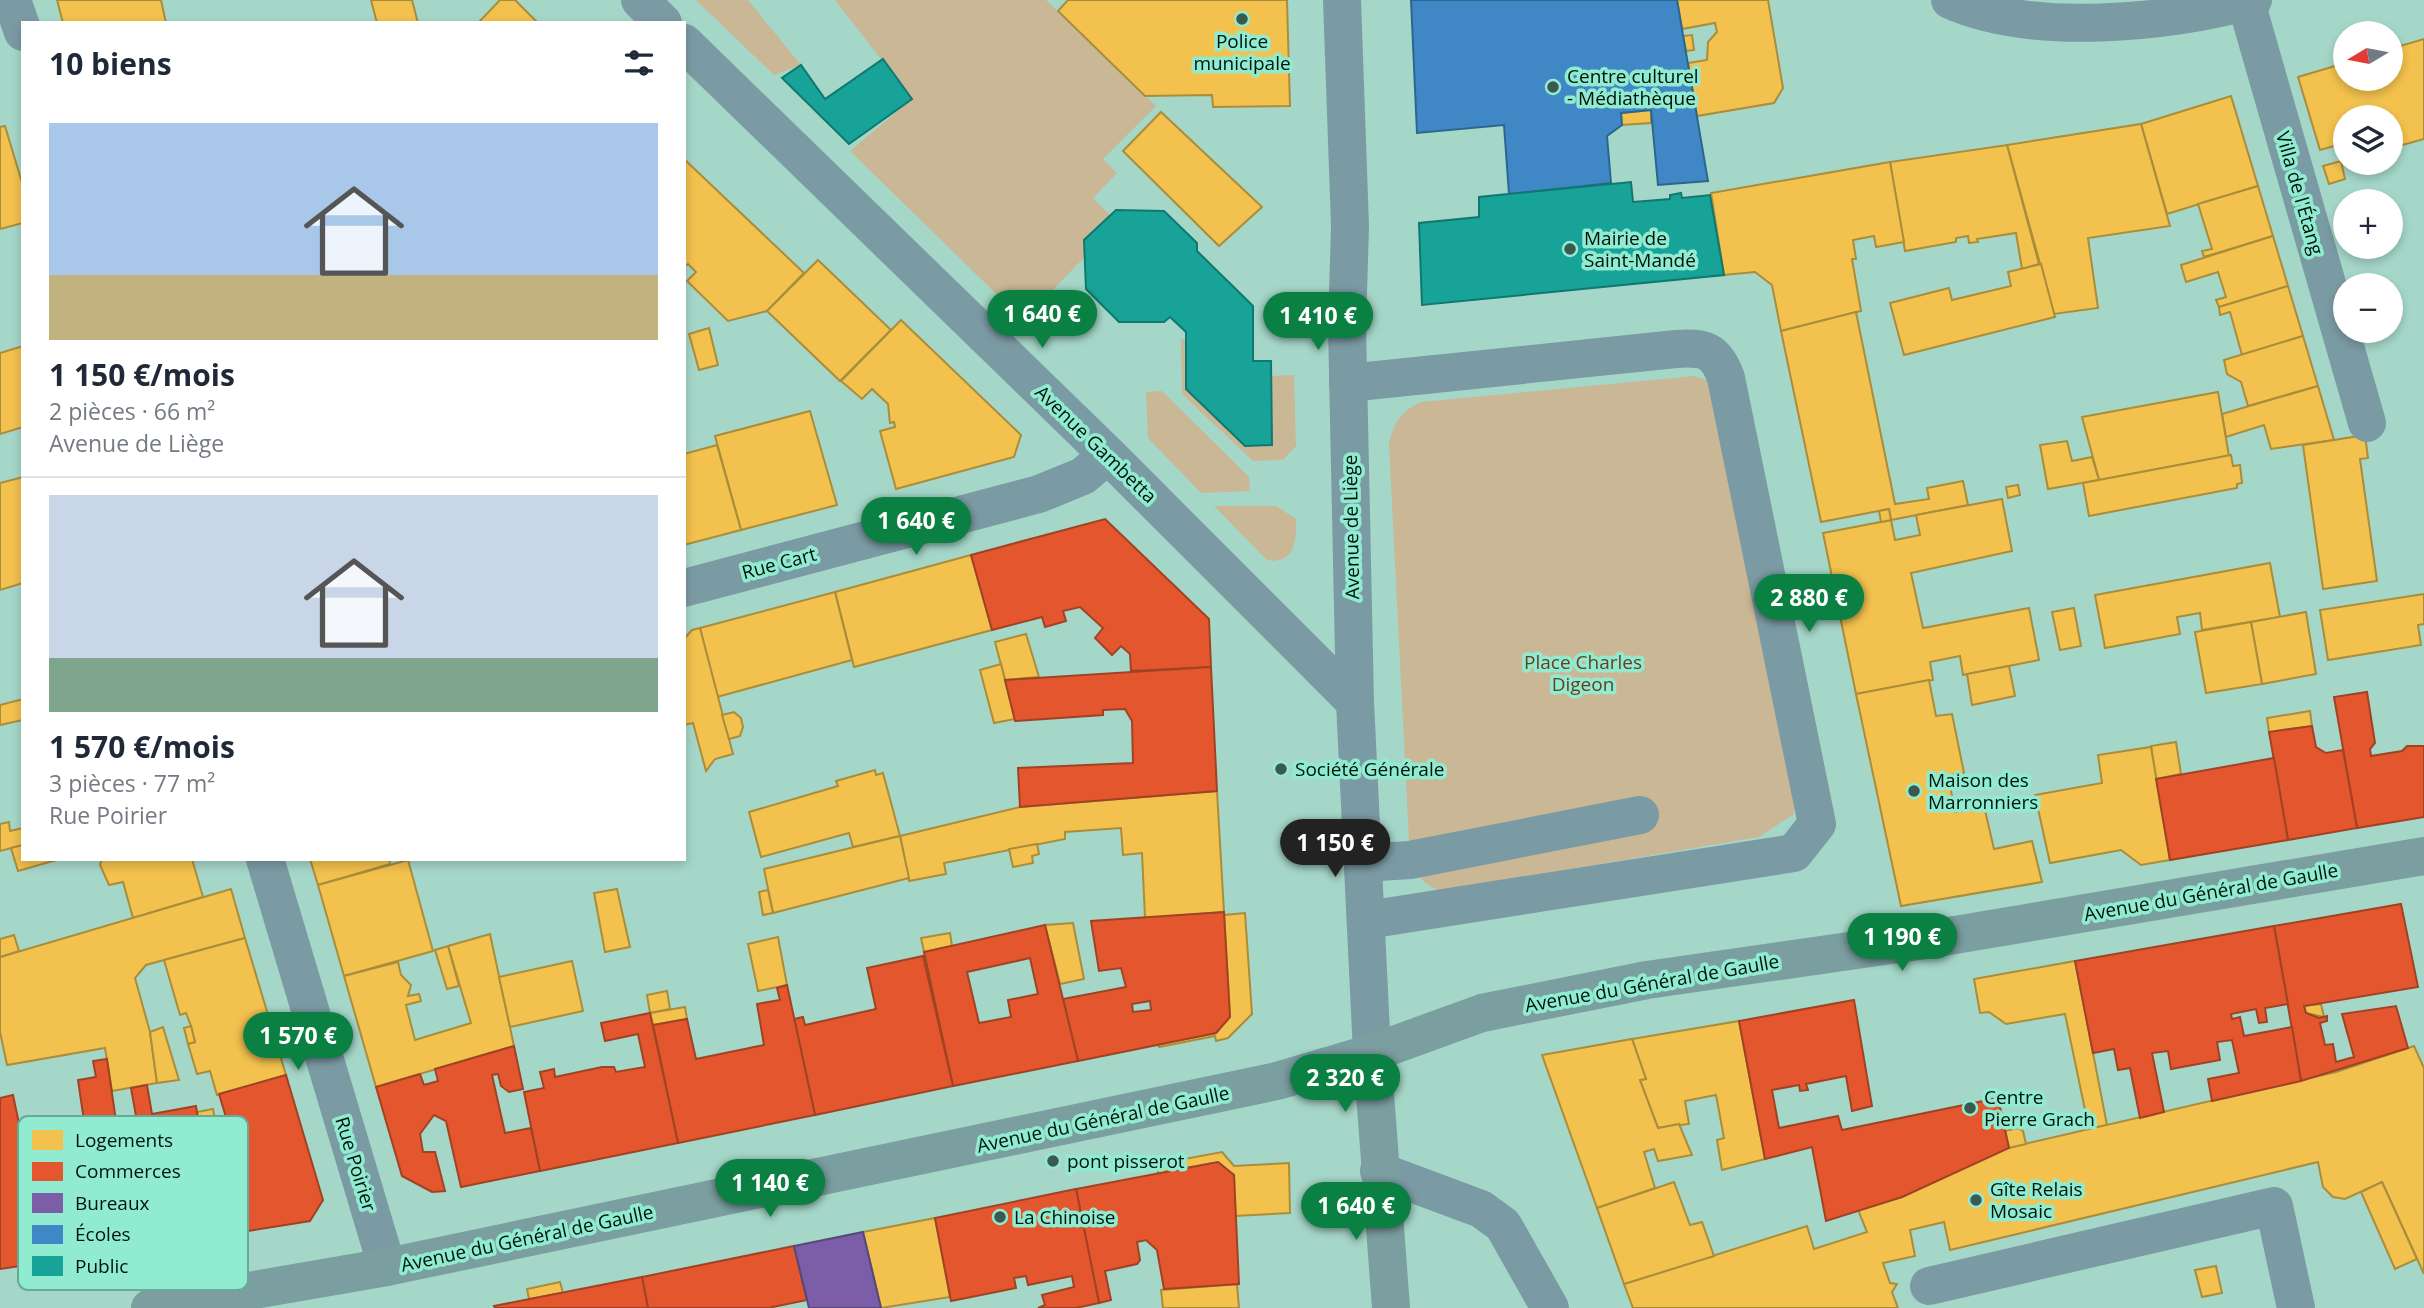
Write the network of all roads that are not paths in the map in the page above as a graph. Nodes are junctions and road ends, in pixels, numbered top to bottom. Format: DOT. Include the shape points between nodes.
graph roads {
  1 [pos="12,0"];
  2 [pos="639,0"];
  3 [pos="1342,0"];
  4 [pos="1950,0"];
  5 [pos="2250,1"];
  6 [pos="661,21"];
  7 [pos="21,26"];
  8 [pos="686,45"];
  9 [pos="1349,383"];
  10 [pos="2367,423"];
  11 [pos="1108,455"];
  12 [pos="686,588"];
  13 [pos="1355,702"];
  14 [pos="1640,815"];
  15 [pos="2424,856"];
  16 [pos="266,861"];
  17 [pos="1363,863"];
  18 [pos="1367,920"];
  19 [pos="1372,1053"];
  20 [pos="1379,1171"];
  21 [pos="387,1267"];
  22 [pos="1929,1286"];
  23 [pos="150,1308"];
  24 [pos="1391,1308"];
  25 [pos="1550,1308"];
  26 [pos="2296,1308"];
  1 -- 7 [label="street"];
  2 -- 6 [label="street"];
  3 -- 9 [label="street, Avenue de Liège" via="1350,226"];
  4 -- 5 [label="street" via="2027,21 2173,17"];
  5 -- 10 [label="street, Villa de l'Étang"];
  8 -- 11 [label="street, Avenue Gambetta"];
  9 -- 13 [label="street, Avenue de Liège"];
  9 -- 18 [label="street" via="1693,348 1708,351 1720,362 1817,824 1794,853"];
  11 -- 12 [label="street, Rue Cart" via="1083,476 1039,494"];
  11 -- 13 [label="street, Avenue Gambetta"];
  13 -- 17 [label="street, Avenue de Liège"];
  14 -- 17 [label="street" via="1410,860"];
  15 -- 19 [label="main road, Avenue du Général de Gaulle" via="1919,941 1647,980 1482,1013"];
  16 -- 21 [label="street, Rue Poirier"];
  17 -- 18 [label="street, Avenue de Liège"];
  18 -- 19 [label="street, Avenue de Liège"];
  19 -- 20 [label="main road"];
  19 -- 21 [label="main road, Avenue du Général de Gaulle" via="1277,1081 1107,1118"];
  20 -- 24 [label="main road"];
  20 -- 25 [label="street" via="1481,1209 1503,1225"];
  21 -- 23 [label="main road, Avenue du Général de Gaulle"];
  22 -- 26 [label="street" via="2274,1206"];
}
